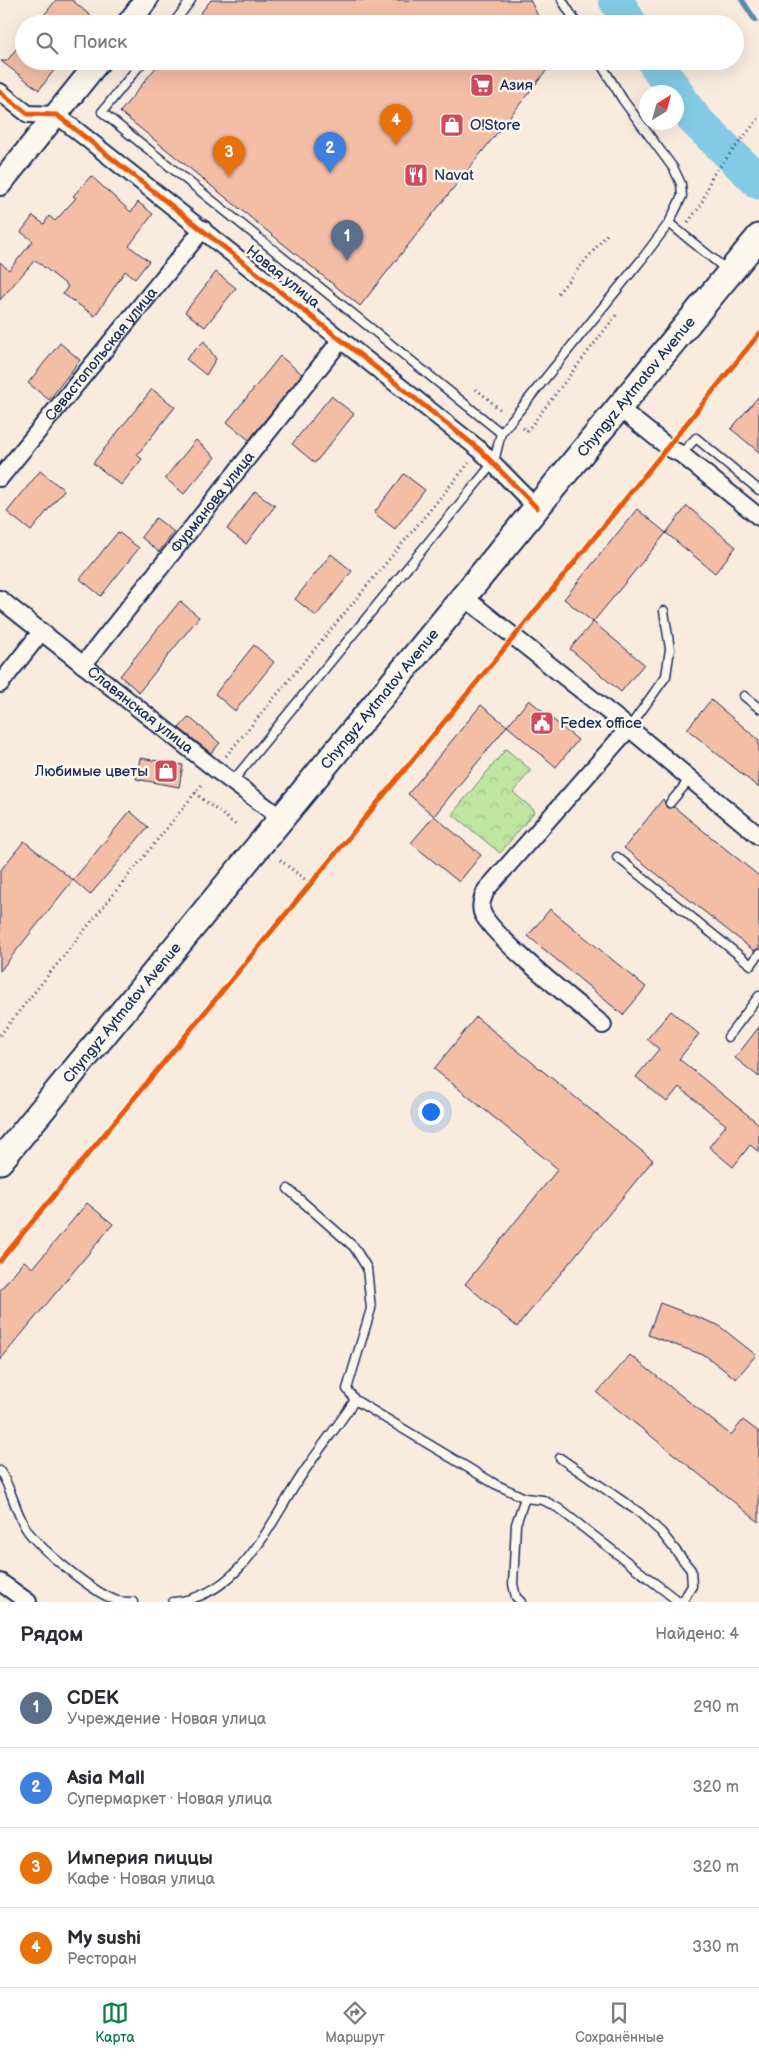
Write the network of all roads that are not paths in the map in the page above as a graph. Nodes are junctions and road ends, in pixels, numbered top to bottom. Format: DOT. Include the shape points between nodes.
graph roads {
  1 [pos="146,0"];
  2 [pos="192,0"];
  3 [pos="562,0"];
  4 [pos="135,15"];
  5 [pos="180,15"];
  6 [pos="571,15"];
  7 [pos="92,70"];
  8 [pos="136,70"];
  9 [pos="604,70"];
  10 [pos="0,92"];
  11 [pos="57,115"];
  12 [pos="0,184"];
  13 [pos="669,223"];
  14 [pos="203,229"];
  15 [pos="754,243"];
  16 [pos="730,273"];
  17 [pos="341,340"];
  18 [pos="619,408"];
  19 [pos="502,433"];
  20 [pos="682,454"];
  21 [pos="494,462"];
  22 [pos="0,478"];
  23 [pos="759,490"];
  24 [pos="537,508"];
  25 [pos="759,518"];
  26 [pos="464,597"];
  27 [pos="0,599"];
  28 [pos="664,611"];
  29 [pos="41,632"];
  30 [pos="83,665"];
  31 [pos="0,684"];
  32 [pos="744,696"];
  33 [pos="759,708"];
  34 [pos="629,728"];
  35 [pos="691,778"];
  36 [pos="232,782"];
  37 [pos="670,803"];
  38 [pos="281,818"];
  39 [pos="759,836"];
  40 [pos="617,857"];
  41 [pos="759,954"];
  42 [pos="759,996"];
  43 [pos="603,1025"];
  44 [pos="728,1037"];
  45 [pos="0,1162"];
  46 [pos="288,1189"];
  47 [pos="355,1400"];
  48 [pos="560,1458"];
  49 [pos="0,1471"];
  50 [pos="525,1498"];
  51 [pos="0,1582"];
  52 [pos="28,1602"];
  53 [pos="133,1602"];
  54 [pos="173,1602"];
  55 [pos="521,1602"];
  56 [pos="680,1602"];
  1 -- 4 [label="street"];
  2 -- 5 [label="lane"];
  3 -- 6 [label="lane"];
  7 -- 11 [label="street"];
  8 -- 19 [label="lane" via="102,112"];
  9 -- 13 [label="lane" via="622,100 674,169 681,184 682,196"];
  10 -- 11 [label="street" via="28,114"];
  11 -- 12 [label="street"];
  11 -- 14 [label="street, Новая улица"];
  13 -- 16 [label="lane"];
  13 -- 19 [label="lane"];
  14 -- 17 [label="street, Новая улица"];
  14 -- 22 [label="street, Севастопольская улица"];
  15 -- 16 [label="main road, Chyngyz Aytmatov Avenue"];
  16 -- 18 [label="main road, Chyngyz Aytmatov Avenue"];
  17 -- 21 [label="street, Новая улица"];
  17 -- 30 [label="street, Фурманова улица"];
  18 -- 20 [label="street" via="669,448"];
  18 -- 24 [label="main road, Chyngyz Aytmatov Avenue"];
  19 -- 21 [label="lane"];
  20 -- 23 [label="lane" via="696,438"];
  20 -- 25 [label="street"];
  21 -- 24 [label="street, Новая улица"];
  21 -- 36 [label="lane"];
  24 -- 26 [label="main road, Chyngyz Aytmatov Avenue"];
  26 -- 34 [label="street"];
  26 -- 38 [label="main road, Chyngyz Aytmatov Avenue"];
  27 -- 29 [label="street, Славянская улица"];
  28 -- 34 [label="lane" via="670,649 666,676"];
  29 -- 30 [label="street, Славянская улица"];
  29 -- 31 [label="street"];
  30 -- 36 [label="street, Славянская улица"];
  32 -- 33 [label="lane"];
  34 -- 35 [label="street"];
  34 -- 43 [label="street" via="491,884 481,902 483,914 493,928 549,981"];
  35 -- 37 [label="lane"];
  35 -- 39 [label="street"];
  36 -- 38 [label="street, Славянская улица"];
  38 -- 45 [label="main road, Chyngyz Aytmatov Avenue"];
  40 -- 41 [label="lane" via="751,964"];
  42 -- 44 [label="lane"];
  46 -- 47 [label="lane" via="354,1247 366,1268 370,1309 347,1388"];
  47 -- 50 [label="lane" via="460,1464"];
  47 -- 54 [label="lane" via="242,1566 210,1593 196,1599"];
  48 -- 56 [label="lane" via="640,1514 660,1532 690,1570 692,1586"];
  49 -- 53 [label="lane" via="10,1486 28,1530 39,1542 82,1580 117,1601"];
  50 -- 55 [label="lane" via="516,1524 513,1584 516,1597"];
  50 -- 56 [label="lane" via="542,1500 558,1508"];
  51 -- 52 [label="street"];
}
